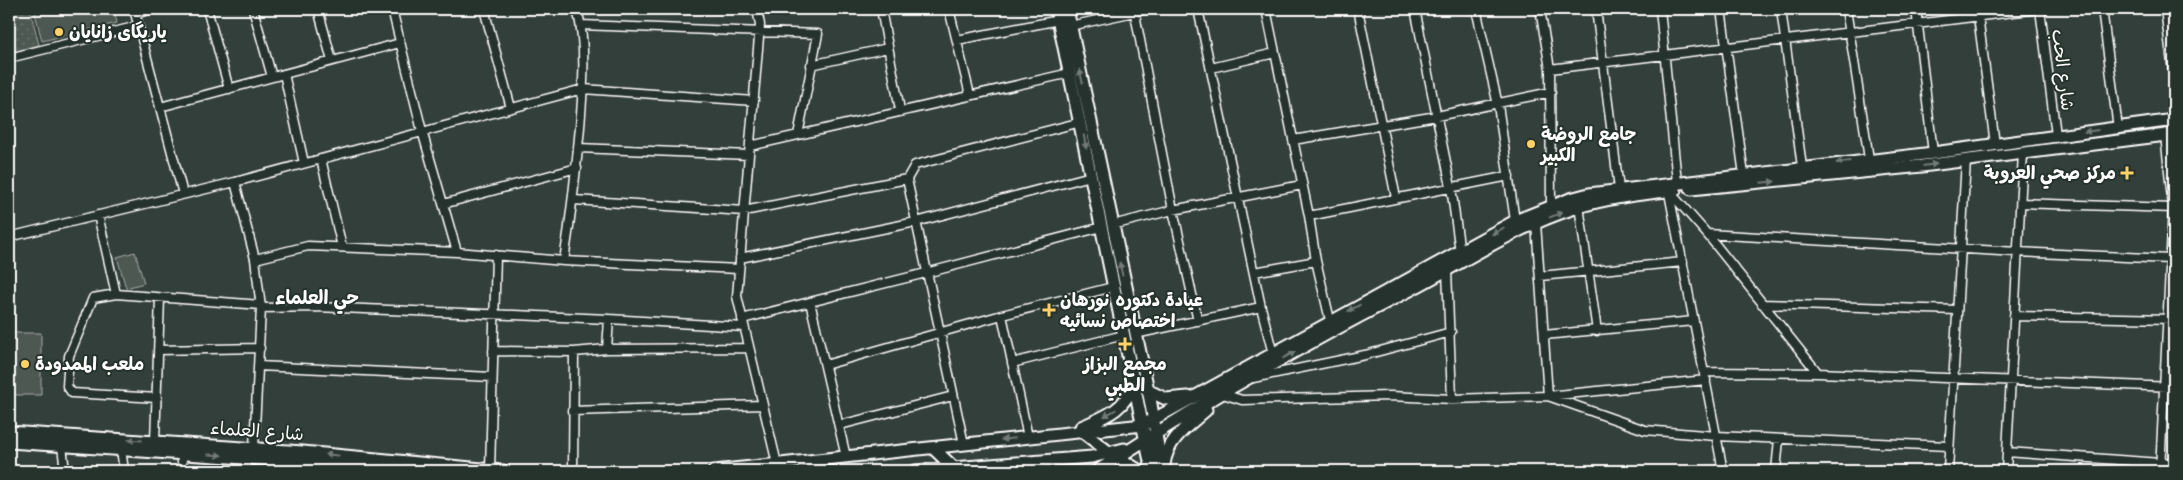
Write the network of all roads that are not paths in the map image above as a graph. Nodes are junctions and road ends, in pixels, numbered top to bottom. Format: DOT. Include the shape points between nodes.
graph roads {
  1 [pos="152,9"];
  2 [pos="207,9"];
  3 [pos="253,9"];
  4 [pos="318,9"];
  5 [pos="392,9"];
  6 [pos="484,9"];
  7 [pos="577,9"];
  8 [pos="757,9"];
  9 [pos="881,9"];
  10 [pos="949,9"];
  11 [pos="1067,9"];
  12 [pos="1148,9"];
  13 [pos="1198,9"];
  14 [pos="1266,9"];
  15 [pos="1358,9"];
  16 [pos="1415,9"];
  17 [pos="1476,9"];
  18 [pos="1540,9"];
  19 [pos="1596,9"];
  20 [pos="1660,9"];
  21 [pos="1721,9"];
  22 [pos="1781,9"];
  23 [pos="1846,9"];
  24 [pos="1916,9"];
  25 [pos="2040,9"];
  26 [pos="2102,9"];
  27 [pos="2165,9"];
  28 [pos="1134,10"];
  29 [pos="135,11"];
  30 [pos="1977,12"];
  31 [pos="1058,14"];
  32 [pos="1918,23"];
  33 [pos="581,25"];
  34 [pos="138,26"];
  35 [pos="1070,26"];
  36 [pos="760,31"];
  37 [pos="1850,32"];
  38 [pos="957,40"];
  39 [pos="1785,40"];
  40 [pos="400,43"];
  41 [pos="1726,47"];
  42 [pos="888,48"];
  43 [pos="1275,53"];
  44 [pos="1666,54"];
  45 [pos="2173,55"];
  46 [pos="9,58"];
  47 [pos="332,61"];
  48 [pos="1604,62"];
  49 [pos="812,65"];
  50 [pos="1211,68"];
  51 [pos="1550,68"];
  52 [pos="1070,73"];
  53 [pos="284,74"];
  54 [pos="272,77"];
  55 [pos="2174,79"];
  56 [pos="583,88"];
  57 [pos="229,89"];
  58 [pos="1551,92"];
  59 [pos="970,95"];
  60 [pos="754,101"];
  61 [pos="1498,105"];
  62 [pos="160,107"];
  63 [pos="511,108"];
  64 [pos="900,110"];
  65 [pos="1437,116"];
  66 [pos="2174,120"];
  67 [pos="1081,122"];
  68 [pos="1382,125"];
  69 [pos="2118,128"];
  70 [pos="422,131"];
  71 [pos="2170,134"];
  72 [pos="798,135"];
  73 [pos="2056,135"];
  74 [pos="1293,140"];
  75 [pos="1995,144"];
  76 [pos="578,148"];
  77 [pos="749,150"];
  78 [pos="1933,153"];
  79 [pos="2023,153"];
  80 [pos="1900,156"];
  81 [pos="321,159"];
  82 [pos="1869,159"];
  83 [pos="1966,160"];
  84 [pos="304,163"];
  85 [pos="1802,167"];
  86 [pos="577,168"];
  87 [pos="1901,168"];
  88 [pos="1744,175"];
  89 [pos="1091,176"];
  90 [pos="1509,176"];
  91 [pos="907,178"];
  92 [pos="235,182"];
  93 [pos="1302,185"];
  94 [pos="1673,187"];
  95 [pos="1450,188"];
  96 [pos="1619,189"];
  97 [pos="183,194"];
  98 [pos="1238,198"];
  99 [pos="1396,198"];
  100 [pos="574,200"];
  101 [pos="2021,203"];
  102 [pos="443,204"];
  103 [pos="1551,206"];
  104 [pos="1579,206"];
  105 [pos="2174,208"];
  106 [pos="1172,210"];
  107 [pos="744,211"];
  108 [pos="98,214"];
  109 [pos="1309,216"];
  110 [pos="1515,221"];
  111 [pos="916,222"];
  112 [pos="1536,223"];
  113 [pos="1107,226"];
  114 [pos="1707,234"];
  115 [pos="9,237"];
  116 [pos="342,248"];
  117 [pos="1961,248"];
  118 [pos="457,252"];
  119 [pos="1460,252"];
  120 [pos="2017,252"];
  121 [pos="496,256"];
  122 [pos="740,258"];
  123 [pos="2170,258"];
  124 [pos="255,259"];
  125 [pos="564,261"];
  126 [pos="1316,261"];
  127 [pos="1683,262"];
  128 [pos="739,269"];
  129 [pos="1447,270"];
  130 [pos="1589,270"];
  131 [pos="1254,272"];
  132 [pos="926,274"];
  133 [pos="1540,276"];
  134 [pos="1114,287"];
  135 [pos="116,294"];
  136 [pos="160,298"];
  137 [pos="810,302"];
  138 [pos="1762,304"];
  139 [pos="261,306"];
  140 [pos="1261,307"];
  141 [pos="1957,310"];
  142 [pos="1002,315"];
  143 [pos="494,316"];
  144 [pos="2014,316"];
  145 [pos="609,319"];
  146 [pos="742,319"];
  147 [pos="2171,319"];
  148 [pos="1330,320"];
  149 [pos="1198,321"];
  150 [pos="1694,321"];
  151 [pos="744,327"];
  152 [pos="1597,331"];
  153 [pos="1451,332"];
  154 [pos="939,333"];
  155 [pos="1130,335"];
  156 [pos="1544,335"];
  157 [pos="260,348"];
  158 [pos="607,348"];
  159 [pos="749,348"];
  160 [pos="158,350"];
  161 [pos="493,351"];
  162 [pos="574,352"];
  163 [pos="1273,354"];
  164 [pos="1012,363"];
  165 [pos="826,365"];
  166 [pos="258,366"];
  167 [pos="1818,373"];
  168 [pos="1705,376"];
  169 [pos="492,377"];
  170 [pos="1953,377"];
  171 [pos="1247,380"];
  172 [pos="2010,381"];
  173 [pos="1134,382"];
  174 [pos="2174,387"];
  175 [pos="2164,388"];
  176 [pos="1148,390"];
  177 [pos="1199,394"];
  178 [pos="1223,394"];
  179 [pos="953,396"];
  180 [pos="1548,396"];
  181 [pos="157,398"];
  182 [pos="1452,399"];
  183 [pos="763,405"];
  184 [pos="572,411"];
  185 [pos="1148,422"];
  186 [pos="840,425"];
  187 [pos="1076,431"];
  188 [pos="9,432"];
  189 [pos="1028,436"];
  190 [pos="1151,436"];
  191 [pos="1716,436"];
  192 [pos="1779,439"];
  193 [pos="155,441"];
  194 [pos="9,442"];
  195 [pos="964,444"];
  196 [pos="62,446"];
  197 [pos="1949,446"];
  198 [pos="254,448"];
  199 [pos="932,448"];
  200 [pos="121,449"];
  201 [pos="2007,452"];
  202 [pos="181,453"];
  203 [pos="846,457"];
  204 [pos="1115,457"];
  205 [pos="245,458"];
  206 [pos="2174,462"];
  207 [pos="777,464"];
  208 [pos="304,467"];
  209 [pos="2160,467"];
  210 [pos="954,468"];
  211 [pos="490,470"];
  212 [pos="65,471"];
  213 [pos="124,471"];
  214 [pos="183,471"];
  215 [pos="246,471"];
  216 [pos="398,471"];
  217 [pos="503,471"];
  218 [pos="573,471"];
  219 [pos="714,471"];
  220 [pos="915,471"];
  221 [pos="1097,471"];
  222 [pos="1140,471"];
  223 [pos="1152,471"];
  224 [pos="1162,471"];
  225 [pos="1723,471"];
  226 [pos="1776,471"];
  227 [pos="1948,471"];
  228 [pos="2006,471"];
  1 -- 29 [label="street"];
  2 -- 57 [label="street"];
  3 -- 54 [label="street"];
  4 -- 47 [label="street"];
  5 -- 40 [label="street"];
  6 -- 63 [label="street"];
  7 -- 33 [label="street"];
  8 -- 36 [label="street"];
  9 -- 42 [label="street"];
  10 -- 38 [label="street"];
  11 -- 35 [label="street"];
  12 -- 28 [label="street"];
  13 -- 50 [label="street"];
  14 -- 43 [label="street"];
  15 -- 68 [label="street"];
  16 -- 65 [label="street"];
  17 -- 61 [label="street"];
  18 -- 51 [label="street"];
  19 -- 48 [label="street"];
  20 -- 44 [label="street"];
  21 -- 41 [label="street"];
  22 -- 39 [label="street"];
  23 -- 37 [label="street"];
  24 -- 32 [label="street"];
  25 -- 30 [label="street"];
  25 -- 73 [label="street, شارع الحب"];
  26 -- 69 [label="street"];
  27 -- 45 [label="street"];
  28 -- 35 [label="street"];
  28 -- 106 [label="street"];
  29 -- 34 [label="street"];
  30 -- 32 [label="street"];
  30 -- 75 [label="street"];
  31 -- 38 [label="street"];
  31 -- 52 [label="street"];
  32 -- 37 [label="street"];
  32 -- 78 [label="street"];
  33 -- 36 [label="street"];
  33 -- 56 [label="street"];
  34 -- 46 [label="street"];
  34 -- 62 [label="street"];
  113 -- 35 [label="street, one-way"];
  36 -- 49 [label="street" via="818,34"];
  36 -- 60 [label="street"];
  37 -- 39 [label="street"];
  37 -- 82 [label="street"];
  38 -- 59 [label="street"];
  39 -- 41 [label="street"];
  39 -- 85 [label="street"];
  40 -- 47 [label="street"];
  40 -- 70 [label="street"];
  41 -- 44 [label="street"];
  41 -- 88 [label="street"];
  42 -- 49 [label="street"];
  42 -- 64 [label="street"];
  43 -- 50 [label="street"];
  43 -- 74 [label="street"];
  44 -- 48 [label="street"];
  44 -- 94 [label="street"];
  45 -- 55 [label="street"];
  47 -- 53 [label="street"];
  48 -- 51 [label="street"];
  48 -- 96 [label="street"];
  49 -- 72 [label="street"];
  50 -- 98 [label="street"];
  51 -- 58 [label="street"];
  52 -- 59 [label="street"];
  52 -- 67 [label="street"];
  53 -- 54 [label="street"];
  53 -- 84 [label="street"];
  54 -- 57 [label="street"];
  56 -- 60 [label="street"];
  56 -- 63 [label="street"];
  56 -- 76 [label="street"];
  57 -- 62 [label="street"];
  58 -- 61 [label="street"];
  58 -- 103 [label="street"];
  59 -- 64 [label="street"];
  60 -- 77 [label="street"];
  61 -- 65 [label="street"];
  61 -- 90 [label="street"];
  62 -- 97 [label="street"];
  63 -- 70 [label="street"];
  64 -- 72 [label="street"];
  65 -- 68 [label="street"];
  65 -- 95 [label="street"];
  66 -- 69 [label="street"];
  67 -- 89 [label="street, one-way"];
  67 -- 91 [label="street" via="915,165"];
  68 -- 74 [label="street"];
  68 -- 99 [label="street"];
  69 -- 73 [label="street, one-way"];
  70 -- 81 [label="street"];
  70 -- 102 [label="street"];
  71 -- 79 [label="street"];
  71 -- 105 [label="street"];
  72 -- 77 [label="street"];
  73 -- 75 [label="street"];
  74 -- 93 [label="street"];
  75 -- 78 [label="street"];
  76 -- 77 [label="street"];
  76 -- 86 [label="street"];
  77 -- 107 [label="street"];
  78 -- 80 [label="street"];
  79 -- 83 [label="street"];
  79 -- 101 [label="street"];
  80 -- 82 [label="street"];
  80 -- 87 [label="street"];
  81 -- 84 [label="street"];
  81 -- 116 [label="street"];
  82 -- 85 [label="street, one-way"];
  87 -- 83 [label="street, one-way"];
  83 -- 117 [label="street"];
  84 -- 92 [label="street"];
  85 -- 88 [label="street"];
  86 -- 100 [label="street"];
  86 -- 102 [label="street"];
  94 -- 87 [label="street, one-way"];
  88 -- 94 [label="street"];
  89 -- 111 [label="street"];
  89 -- 113 [label="street"];
  90 -- 95 [label="street"];
  90 -- 110 [label="street"];
  91 -- 107 [label="street"];
  91 -- 111 [label="street"];
  92 -- 97 [label="street"];
  92 -- 124 [label="street"];
  93 -- 98 [label="street"];
  93 -- 109 [label="street"];
  94 -- 96 [label="street"];
  94 -- 104 [label="street"];
  94 -- 114 [label="street"];
  94 -- 127 [label="street"];
  95 -- 99 [label="street"];
  95 -- 119 [label="street"];
  96 -- 103 [label="street"];
  97 -- 108 [label="street"];
  98 -- 106 [label="street"];
  98 -- 131 [label="street"];
  99 -- 109 [label="street"];
  100 -- 107 [label="street"];
  100 -- 125 [label="street"];
  101 -- 105 [label="street"];
  101 -- 120 [label="street"];
  102 -- 118 [label="street"];
  103 -- 110 [label="street"];
  112 -- 104 [label="street, one-way"];
  104 -- 130 [label="street"];
  105 -- 123 [label="street"];
  106 -- 113 [label="street"];
  106 -- 149 [label="street"];
  107 -- 122 [label="street"];
  108 -- 115 [label="street"];
  108 -- 135 [label="street"];
  109 -- 126 [label="street"];
  110 -- 119 [label="street, one-way"];
  111 -- 122 [label="street"];
  111 -- 132 [label="street"];
  112 -- 129 [label="street"];
  112 -- 133 [label="street"];
  113 -- 132 [label="street"];
  113 -- 134 [label="street"];
  155 -- 113 [label="street, one-way"];
  114 -- 117 [label="street"];
  114 -- 138 [label="street"];
  116 -- 118 [label="street"];
  116 -- 124 [label="street" via="308,246"];
  117 -- 120 [label="street"];
  117 -- 141 [label="street"];
  118 -- 121 [label="street"];
  119 -- 148 [label="street, one-way"];
  120 -- 123 [label="street"];
  120 -- 144 [label="street"];
  121 -- 125 [label="street"];
  121 -- 143 [label="street"];
  122 -- 128 [label="street"];
  123 -- 147 [label="street"];
  124 -- 139 [label="street"];
  125 -- 128 [label="street"];
  126 -- 131 [label="street"];
  126 -- 148 [label="street"];
  127 -- 130 [label="street"];
  127 -- 150 [label="street"];
  128 -- 146 [label="street" via="736,296"];
  129 -- 153 [label="street"];
  171 -- 129 [label="street, one-way"];
  130 -- 133 [label="street"];
  130 -- 152 [label="street"];
  131 -- 140 [label="street"];
  132 -- 137 [label="street"];
  132 -- 154 [label="street"];
  133 -- 156 [label="street"];
  134 -- 142 [label="street"];
  134 -- 155 [label="street"];
  135 -- 136 [label="street"];
  135 -- 181 [label="street" via="93,298 69,356 67,386 72,393"];
  136 -- 139 [label="street"];
  136 -- 160 [label="street"];
  137 -- 146 [label="street"];
  137 -- 165 [label="street"];
  138 -- 141 [label="street"];
  138 -- 167 [label="street"];
  139 -- 143 [label="street"];
  139 -- 157 [label="street"];
  140 -- 149 [label="street"];
  140 -- 163 [label="street"];
  141 -- 170 [label="street"];
  142 -- 154 [label="street"];
  142 -- 164 [label="street"];
  143 -- 145 [label="street"];
  143 -- 161 [label="street"];
  144 -- 147 [label="street"];
  144 -- 172 [label="street"];
  145 -- 151 [label="street"];
  145 -- 158 [label="street"];
  146 -- 151 [label="street"];
  147 -- 175 [label="street"];
  148 -- 163 [label="street"];
  149 -- 155 [label="street"];
  150 -- 152 [label="street"];
  150 -- 168 [label="street"];
  151 -- 159 [label="street"];
  152 -- 156 [label="street"];
  153 -- 171 [label="street" via="1366,355"];
  153 -- 182 [label="street"];
  154 -- 165 [label="street"];
  154 -- 179 [label="street"];
  155 -- 164 [label="street"];
  155 -- 173 [label="street"];
  155 -- 176 [label="street"];
  156 -- 180 [label="street"];
  157 -- 160 [label="street"];
  157 -- 166 [label="street"];
  158 -- 159 [label="street"];
  158 -- 162 [label="street"];
  159 -- 183 [label="street"];
  160 -- 181 [label="street"];
  161 -- 162 [label="street"];
  161 -- 169 [label="street"];
  162 -- 184 [label="street"];
  163 -- 177 [label="street"];
  164 -- 189 [label="street"];
  165 -- 186 [label="street"];
  166 -- 169 [label="street"];
  166 -- 198 [label="street"];
  167 -- 168 [label="street"];
  167 -- 170 [label="street"];
  168 -- 180 [label="street"];
  168 -- 191 [label="street"];
  169 -- 211 [label="street"];
  170 -- 172 [label="street"];
  170 -- 197 [label="street"];
  171 -- 178 [label="street"];
  172 -- 175 [label="street"];
  172 -- 201 [label="street"];
  173 -- 185 [label="street"];
  173 -- 187 [label="street, one-way" via="1127,400 1119,408"];
  174 -- 175 [label="street"];
  175 -- 209 [label="street"];
  176 -- 177 [label="street" via="1170,400"];
  176 -- 185 [label="street"];
  177 -- 185 [label="street"];
  178 -- 182 [label="street" via="1242,400 1390,396"];
  178 -- 190 [label="street"];
  178 -- 224 [label="street" via="1172,442"];
  179 -- 186 [label="street"];
  179 -- 195 [label="street"];
  180 -- 182 [label="street"];
  180 -- 191 [label="street" via="1637,428"];
  181 -- 193 [label="street"];
  183 -- 184 [label="street"];
  183 -- 207 [label="street"];
  184 -- 218 [label="street"];
  185 -- 187 [label="street"];
  185 -- 190 [label="street"];
  185 -- 204 [label="street" via="1131,444"];
  186 -- 203 [label="street"];
  187 -- 189 [label="street"];
  187 -- 204 [label="street"];
  193 -- 188 [label="street, شارع العلماء, one-way"];
  189 -- 195 [label="street, one-way"];
  190 -- 204 [label="street"];
  190 -- 223 [label="street"];
  190 -- 224 [label="street"];
  191 -- 192 [label="street"];
  191 -- 225 [label="street"];
  192 -- 197 [label="street"];
  192 -- 226 [label="street"];
  193 -- 198 [label="street, شارع العلماء"];
  194 -- 196 [label="street, شارع العلماء"];
  195 -- 199 [label="street"];
  196 -- 200 [label="street, شارع العلماء"];
  196 -- 212 [label="street"];
  197 -- 227 [label="street"];
  211 -- 198 [label="street, شارع العلماء, one-way"];
  199 -- 203 [label="street"];
  199 -- 210 [label="street"];
  200 -- 202 [label="street, شارع العلماء"];
  200 -- 213 [label="street"];
  201 -- 209 [label="street"];
  201 -- 228 [label="street"];
  202 -- 205 [label="street, شارع العلماء, one-way"];
  202 -- 214 [label="street"];
  203 -- 207 [label="street"];
  204 -- 210 [label="street"];
  204 -- 221 [label="street"];
  204 -- 222 [label="street"];
  205 -- 208 [label="street, شارع العلماء"];
  205 -- 215 [label="street"];
  206 -- 209 [label="street"];
  207 -- 219 [label="street"];
  208 -- 216 [label="street, شارع العلماء"];
  210 -- 220 [label="street"];
  211 -- 217 [label="street, شارع العلماء"];
}
